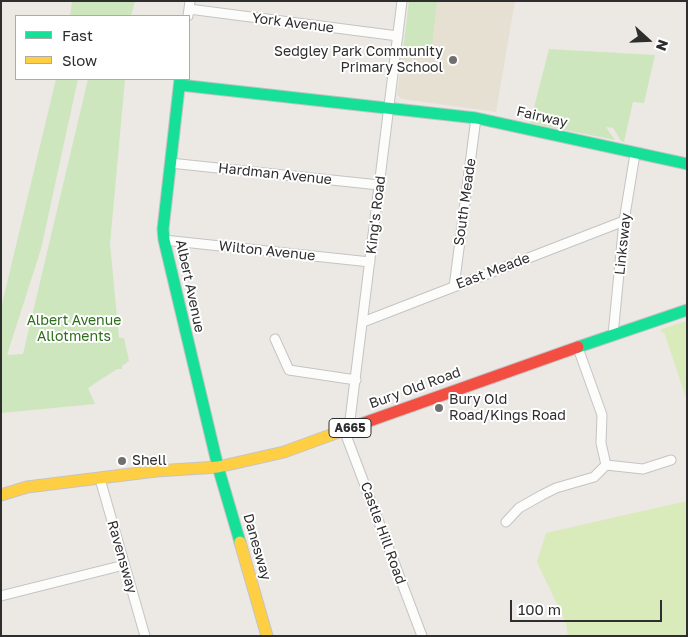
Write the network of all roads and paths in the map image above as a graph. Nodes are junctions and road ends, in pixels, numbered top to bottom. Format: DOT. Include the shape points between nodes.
graph roads {
  1 [pos="402,1"];
  2 [pos="189,9"];
  3 [pos="398,36"];
  4 [pos="180,82"];
  5 [pos="389,109"];
  6 [pos="476,118"];
  7 [pos="635,154"];
  8 [pos="170,163"];
  9 [pos="687,164"];
  10 [pos="380,185"];
  11 [pos="624,221"];
  12 [pos="164,240"];
  13 [pos="370,262"];
  14 [pos="454,286"];
  15 [pos="687,310"];
  16 [pos="362,322"];
  17 [pos="614,335"];
  18 [pos="275,339"];
  19 [pos="578,348"];
  20 [pos="356,380"];
  21 [pos="347,429"];
  22 [pos="671,460"];
  23 [pos="606,466"];
  24 [pos="218,467"];
  25 [pos="100,479"];
  26 [pos="1,495"];
  27 [pos="506,522"];
  28 [pos="124,565"];
  29 [pos="1,596"];
  30 [pos="145,636"];
  31 [pos="267,636"];
  32 [pos="422,636"];
  1 -- 3 [label="street, King's Road"];
  2 -- 3 [label="street, York Avenue"];
  3 -- 5 [label="street, King's Road"];
  4 -- 5 [label="street, Fairway"];
  4 -- 8 [label="street, Albert Avenue"];
  5 -- 6 [label="street, Fairway"];
  5 -- 10 [label="street, King's Road"];
  6 -- 7 [label="street, Fairway"];
  6 -- 14 [label="street, South Meade"];
  7 -- 9 [label="street, Fairway"];
  7 -- 11 [label="street, Linksway"];
  8 -- 10 [label="street, Hardman Avenue"];
  8 -- 12 [label="street, Albert Avenue"];
  10 -- 13 [label="street, King's Road"];
  11 -- 14 [label="street, East Meade"];
  11 -- 17 [label="street, Linksway"];
  12 -- 13 [label="street, Wilton Avenue"];
  12 -- 24 [label="street, Albert Avenue"];
  13 -- 16 [label="street, King's Road"];
  14 -- 16 [label="street, East Meade"];
  15 -- 17 [label="street, Bury Old Road / A665"];
  16 -- 20 [label="street, King's Road"];
  17 -- 19 [label="street, Bury Old Road / A665"];
  18 -- 20 [label="street" via="289,370"];
  19 -- 21 [label="street, Bury Old Road / A665"];
  19 -- 23 [label="street" via="602,415"];
  20 -- 21 [label="street, King's Road"];
  21 -- 24 [label="street, Bury Old Road / A665" via="284,452"];
  21 -- 32 [label="street, Castle Hill Road"];
  22 -- 23 [label="street" via="643,469"];
  23 -- 27 [label="street" via="594,477 542,495 519,508"];
  24 -- 25 [label="street, Bury Old Road / A665"];
  24 -- 31 [label="street, Danesway"];
  25 -- 26 [label="street, Bury Old Road / A665" via="27,487"];
  25 -- 28 [label="street, Ravensway"];
  28 -- 29 [label="street"];
  28 -- 30 [label="street, Ravensway"];
}
